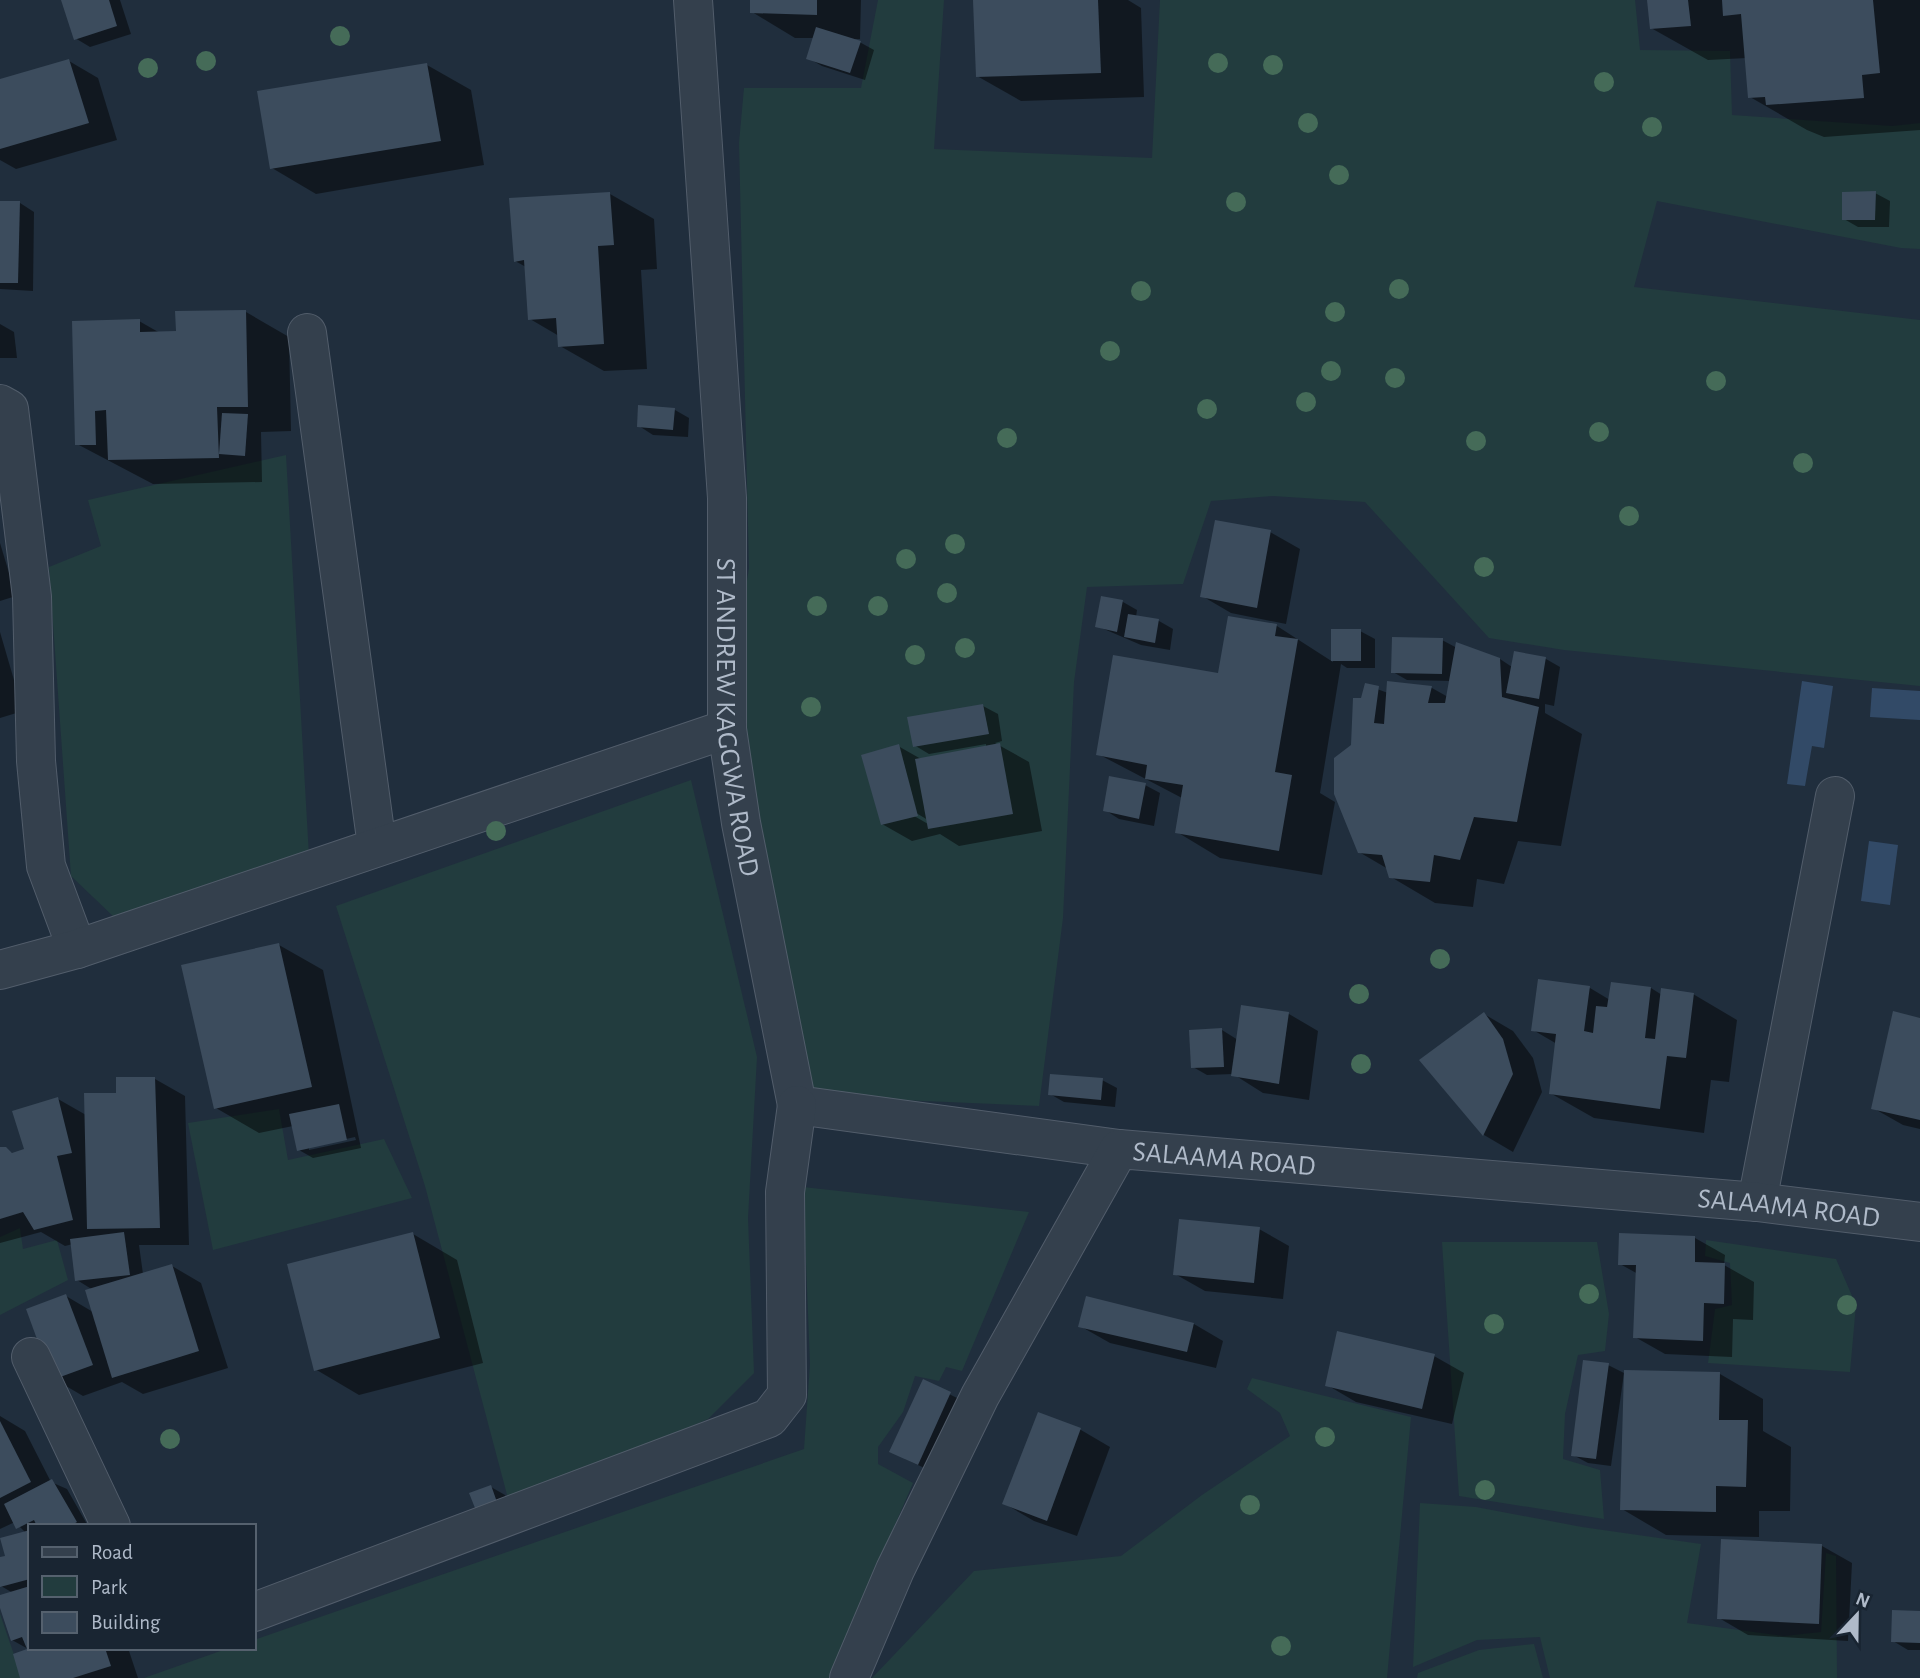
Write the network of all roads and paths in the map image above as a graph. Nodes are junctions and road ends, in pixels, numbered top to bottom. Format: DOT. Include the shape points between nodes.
graph roads {
  1 [pos="693,0"];
  2 [pos="307,333"];
  3 [pos="0,404"];
  4 [pos="727,729"];
  5 [pos="1835,796"];
  6 [pos="377,846"];
  7 [pos="77,950"];
  8 [pos="0,970"];
  9 [pos="797,1105"];
  10 [pos="1119,1149"];
  11 [pos="1757,1202"];
  12 [pos="1920,1222"];
  13 [pos="31,1357"];
  14 [pos="110,1524"];
  15 [pos="256,1611"];
  16 [pos="849,1678"];
  1 -- 4 [label="street, ST ANDREW KAGGWA ROAD" via="727,498"];
  2 -- 6 [label="street"];
  3 -- 7 [label="street" via="9,409 32,597 36,761 46,866"];
  4 -- 6 [label="street"];
  4 -- 9 [label="street, ST ANDREW KAGGWA ROAD"];
  5 -- 11 [label="street"];
  6 -- 7 [label="street"];
  7 -- 8 [label="street"];
  9 -- 10 [label="street"];
  9 -- 15 [label="street, ST ANDREW KAGGWA ROAD" via="785,1192 787,1395 769,1418"];
  10 -- 11 [label="street, SALAAMA ROAD"];
  10 -- 16 [label="street, SALAAMA ROAD" via="980,1396 895,1570"];
  11 -- 12 [label="street, SALAAMA ROAD"];
  13 -- 14 [label="street"];
}
